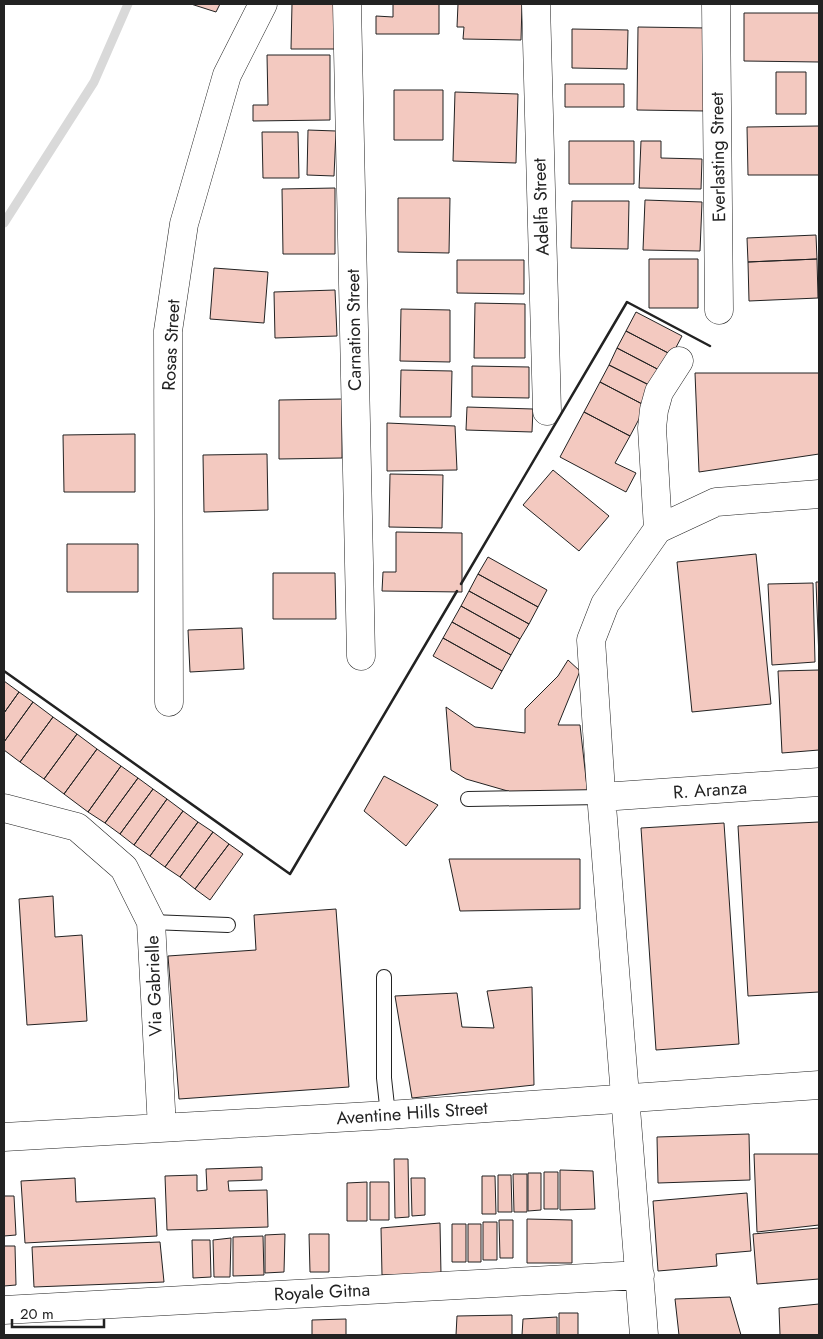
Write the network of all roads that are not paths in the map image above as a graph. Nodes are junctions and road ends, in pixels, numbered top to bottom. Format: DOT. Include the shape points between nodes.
graph roads {
  1 [pos="263,4"];
  2 [pos="347,4"];
  3 [pos="536,4"];
  4 [pos="716,4"];
  5 [pos="719,310"];
  6 [pos="678,361"];
  7 [pos="547,411"];
  8 [pos="819,494"];
  9 [pos="658,529"];
  10 [pos="361,656"];
  11 [pos="169,702"];
  12 [pos="819,782"];
  13 [pos="602,797"];
  14 [pos="468,799"];
  15 [pos="4,808"];
  16 [pos="151,922"];
  17 [pos="228,925"];
  18 [pos="384,977"];
  19 [pos="819,1085"];
  20 [pos="626,1098"];
  21 [pos="388,1115"];
  22 [pos="162,1128"];
  23 [pos="4,1137"];
  24 [pos="640,1275"];
  25 [pos="4,1310"];
  26 [pos="644,1335"];
  1 -- 11 [label="street, Rosas Street" via="224,84 184,224 168,331"];
  2 -- 10 [label="street, Carnation Street"];
  3 -- 7 [label="street, Adelfa Street"];
  4 -- 5 [label="street, Everlasting Street"];
  6 -- 9 [label="street" via="659,392 654,410 652,428"];
  8 -- 9 [label="street" via="716,502"];
  9 -- 13 [label="street" via="604,604 591,640"];
  12 -- 13 [label="street, R. Aranza"];
  13 -- 14 [label="lane"];
  13 -- 20 [label="street"];
  15 -- 16 [label="street, Via Gabrielle" via="77,827 124,868"];
  16 -- 17 [label="lane"];
  16 -- 22 [label="street, Via Gabrielle"];
  18 -- 21 [label="lane" via="384,1078"];
  19 -- 20 [label="street, Aventine Hills Street"];
  20 -- 21 [label="street, Aventine Hills Street"];
  20 -- 24 [label="street"];
  21 -- 22 [label="street, Aventine Hills Street"];
  22 -- 23 [label="street, Aventine Hills Street"];
  24 -- 25 [label="street, Royale Gitna"];
  24 -- 26 [label="street"];
}
